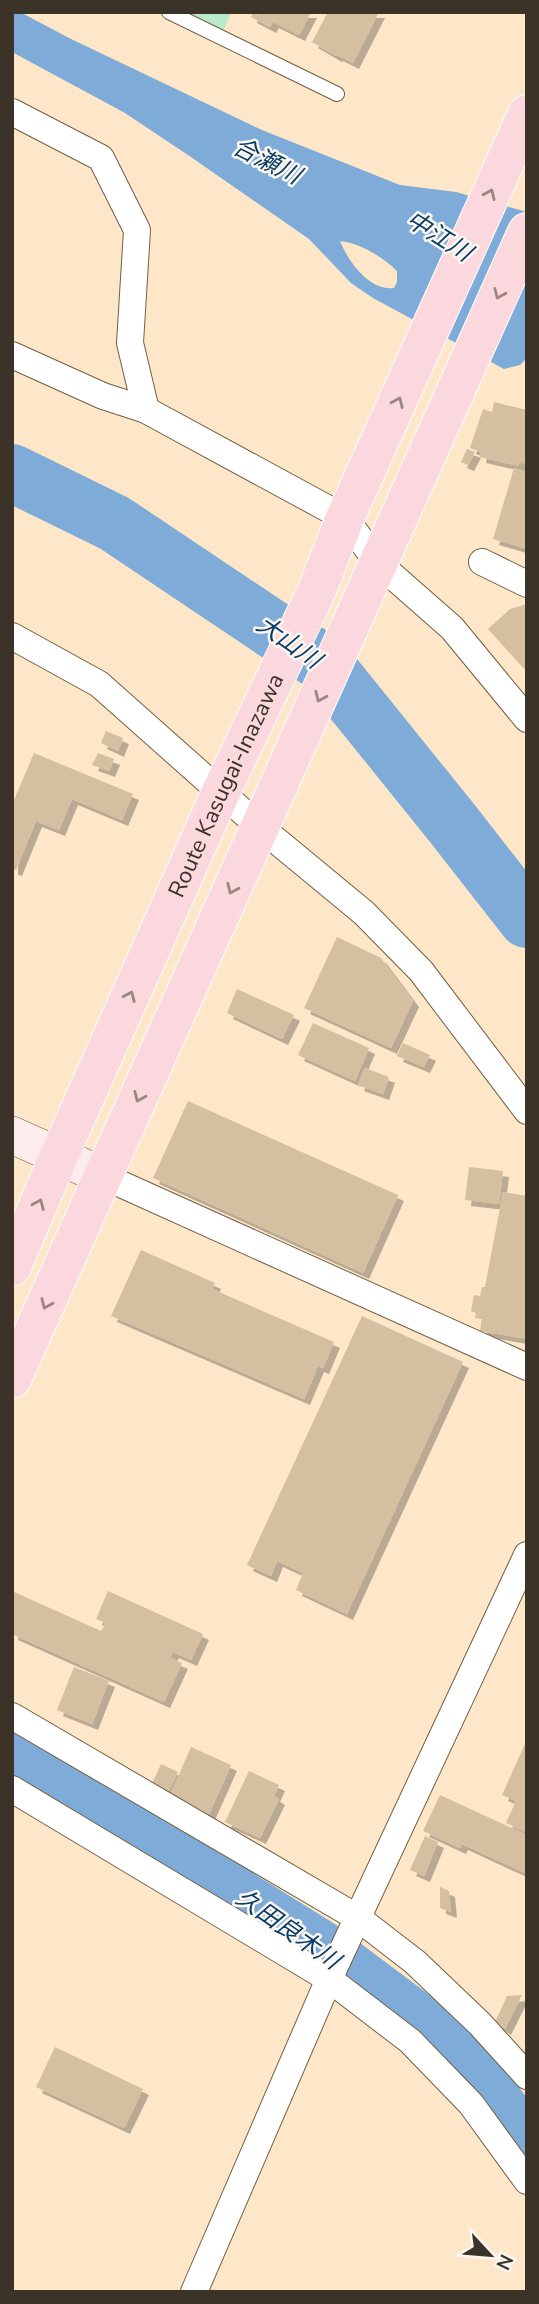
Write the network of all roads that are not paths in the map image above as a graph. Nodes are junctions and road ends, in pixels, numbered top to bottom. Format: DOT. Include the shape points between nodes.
graph roads {
  1 [pos="169,12"];
  2 [pos="337,94"];
  3 [pos="12,112"];
  4 [pos="527,114"];
  5 [pos="527,232"];
  6 [pos="12,355"];
  7 [pos="146,410"];
  8 [pos="345,517"];
  9 [pos="482,562"];
  10 [pos="378,563"];
  11 [pos="527,584"];
  12 [pos="12,636"];
  13 [pos="527,719"];
  14 [pos="221,792"];
  15 [pos="260,827"];
  16 [pos="527,1111"];
  17 [pos="12,1135"];
  18 [pos="59,1156"];
  19 [pos="103,1176"];
  20 [pos="12,1267"];
  21 [pos="527,1367"];
  22 [pos="12,1379"];
  23 [pos="527,1555"];
  24 [pos="12,1716"];
  25 [pos="12,1789"];
  26 [pos="358,1919"];
  27 [pos="329,1978"];
  28 [pos="527,2076"];
  29 [pos="527,2181"];
  30 [pos="194,2292"];
  1 -- 2 [label="lane"];
  3 -- 7 [label="street" via="101,158 137,230 130,343"];
  8 -- 4 [label="main road, Route Kasugai-Inazawa, one-way"];
  5 -- 10 [label="main road, one-way"];
  6 -- 7 [label="street"];
  7 -- 8 [label="street"];
  8 -- 10 [label="street"];
  8 -- 14 [label="main road, Route Kasugai-Inazawa" via="317,590"];
  9 -- 11 [label="street"];
  10 -- 13 [label="street" via="452,628"];
  10 -- 15 [label="main road, one-way"];
  12 -- 14 [label="street" via="99,684"];
  14 -- 15 [label="street"];
  18 -- 14 [label="main road, Route Kasugai-Inazawa, one-way"];
  15 -- 16 [label="street" via="364,913 421,971"];
  15 -- 19 [label="main road, one-way"];
  17 -- 18 [label="street"];
  18 -- 19 [label="street"];
  20 -- 18 [label="main road, Route Kasugai-Inazawa, one-way"];
  19 -- 21 [label="street"];
  19 -- 22 [label="main road, one-way"];
  23 -- 26 [label="street"];
  24 -- 26 [label="street"];
  25 -- 27 [label="street"];
  26 -- 27 [label="street"];
  26 -- 28 [label="street" via="424,1971"];
  27 -- 29 [label="street" via="410,2041 471,2104"];
  27 -- 30 [label="street"];
}
